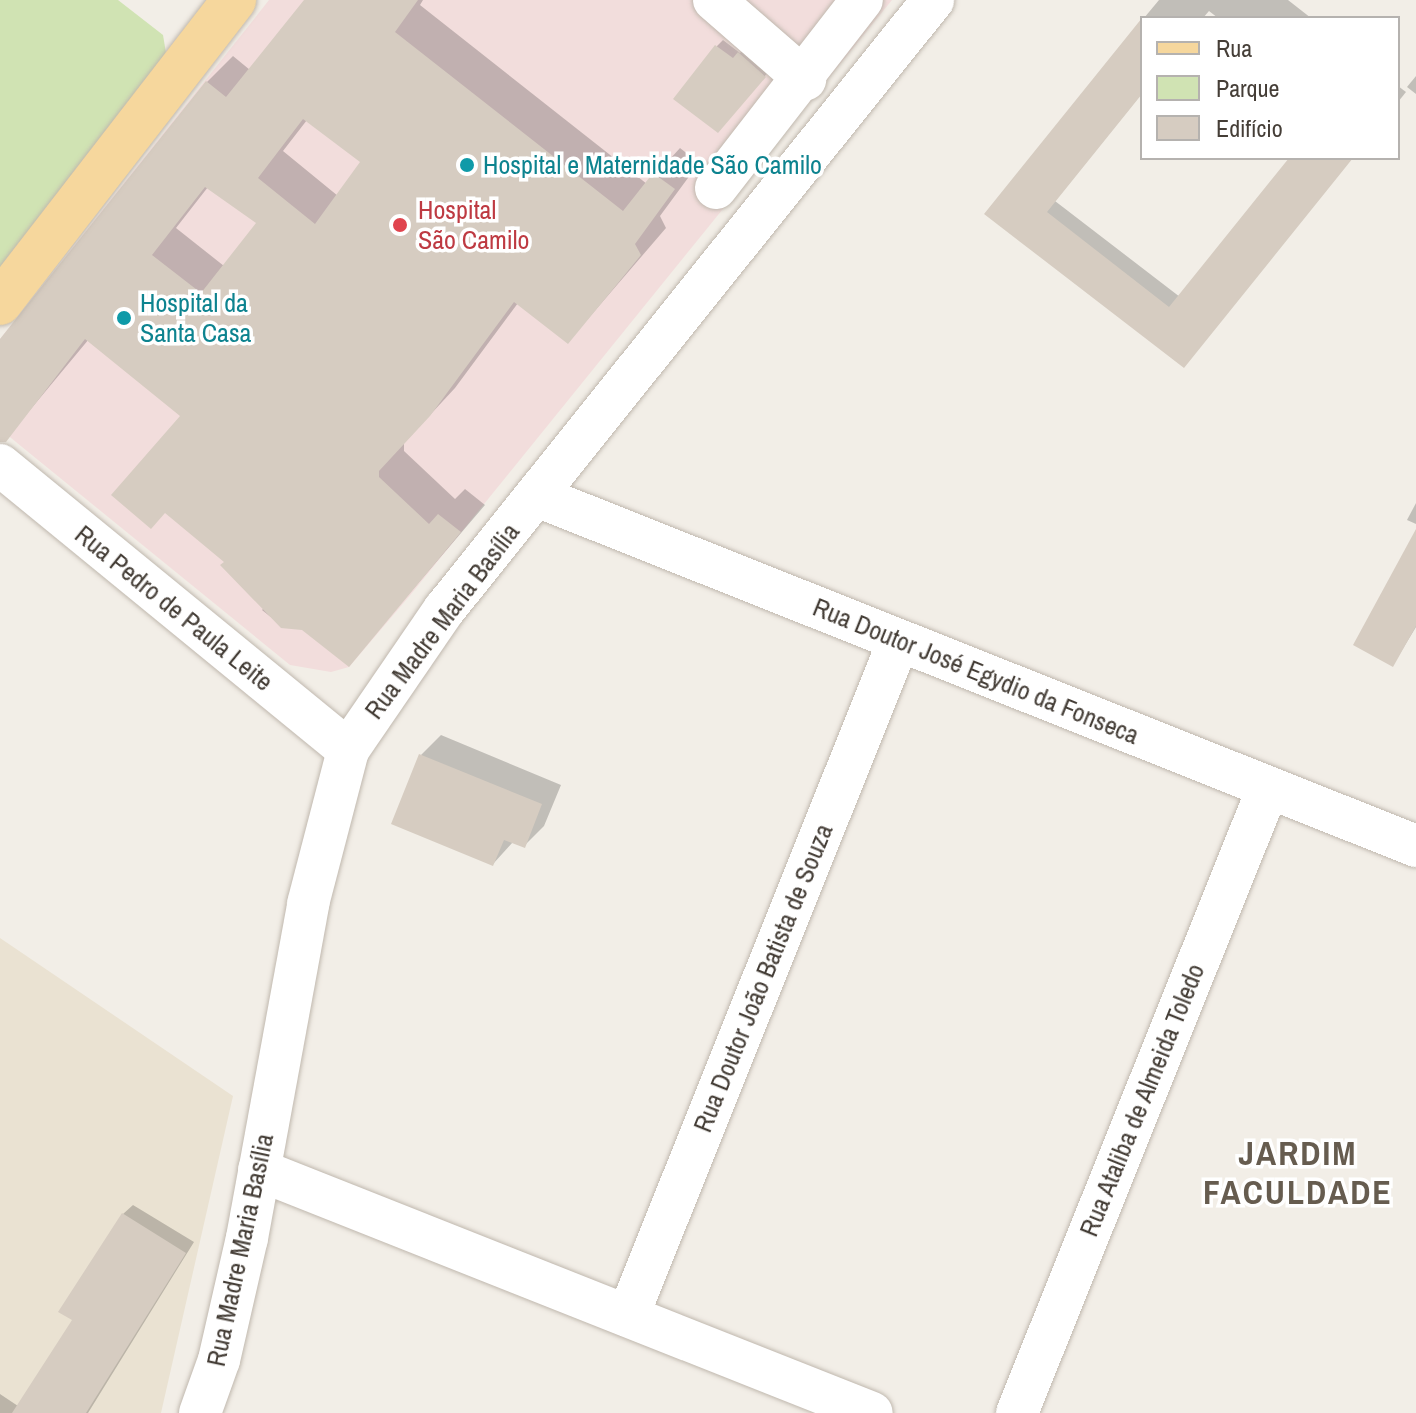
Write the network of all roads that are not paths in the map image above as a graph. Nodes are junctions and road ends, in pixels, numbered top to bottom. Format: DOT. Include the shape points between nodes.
graph roads {
  1 [pos="234,0"];
  2 [pos="714,0"];
  3 [pos="862,0"];
  4 [pos="933,0"];
  5 [pos="805,79"];
  6 [pos="716,188"];
  7 [pos="0,303"];
  8 [pos="0,465"];
  9 [pos="537,496"];
  10 [pos="899,640"];
  11 [pos="348,750"];
  12 [pos="1268,788"];
  13 [pos="1416,846"];
  14 [pos="259,1170"];
  15 [pos="628,1316"];
  16 [pos="200,1413"];
  17 [pos="872,1413"];
  18 [pos="1017,1413"];
  1 -- 7 [label="main road"];
  2 -- 5 [label="street"];
  3 -- 5 [label="street"];
  4 -- 9 [label="street, Rua Madre Maria Basília"];
  5 -- 6 [label="street"];
  8 -- 11 [label="street, Rua Pedro de Paula Leite"];
  9 -- 10 [label="street, Rua Doutor José Egydio da Fonseca"];
  9 -- 11 [label="street, Rua Madre Maria Basília" via="393,677"];
  10 -- 12 [label="street, Rua Doutor José Egydio da Fonseca"];
  10 -- 15 [label="street, Rua Doutor João Batista de Souza"];
  11 -- 14 [label="street, Rua Madre Maria Basília" via="308,904"];
  12 -- 13 [label="street, Rua Doutor José Egydio da Fonseca"];
  12 -- 18 [label="street, Rua Ataliba de Almeida Toledo"];
  14 -- 15 [label="street"];
  14 -- 16 [label="street, Rua Madre Maria Basília" via="222,1347"];
  15 -- 17 [label="street"];
}
